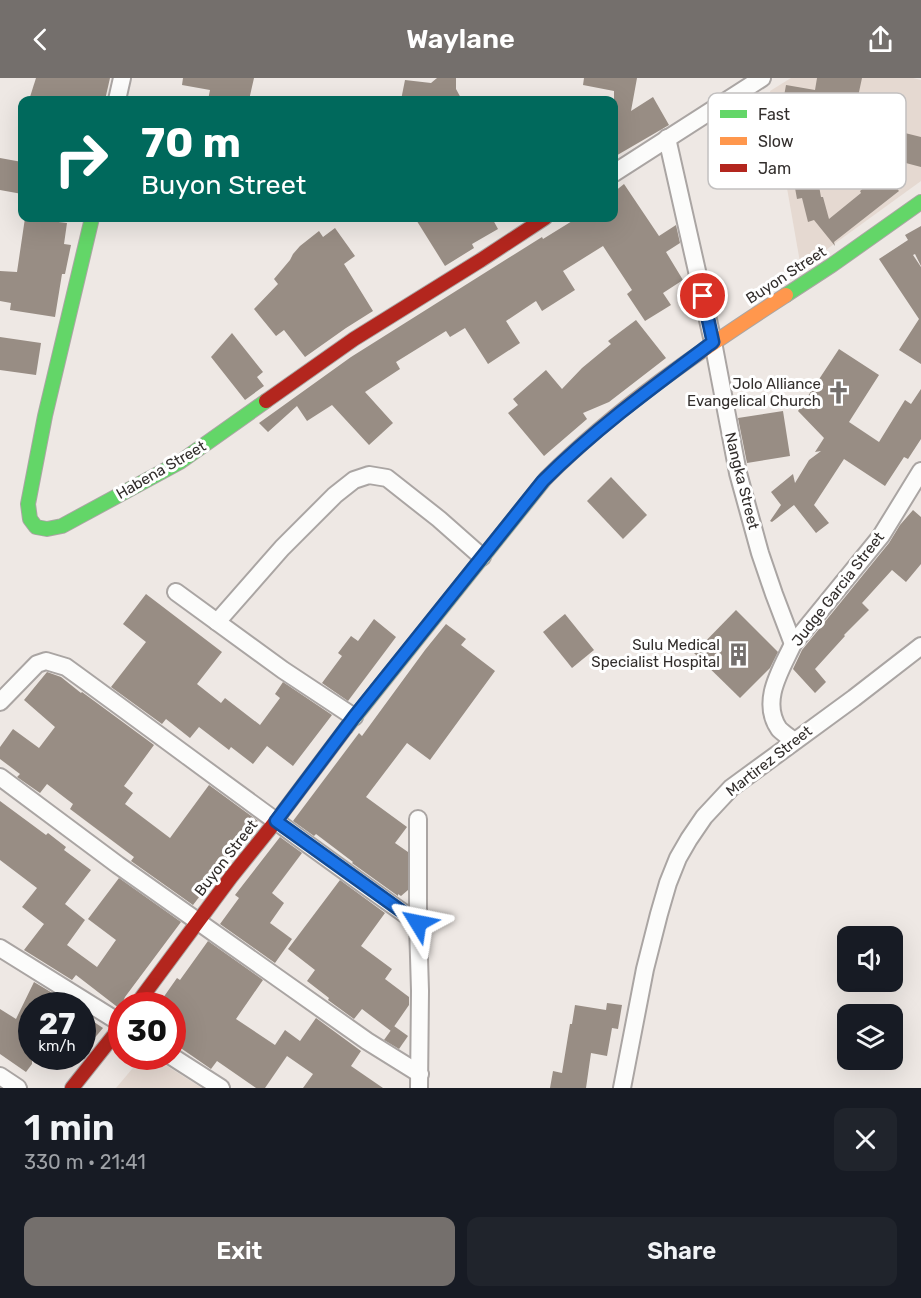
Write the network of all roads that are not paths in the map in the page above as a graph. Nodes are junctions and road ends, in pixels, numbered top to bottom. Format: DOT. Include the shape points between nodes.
graph roads {
  1 [pos="122,78"];
  2 [pos="762,78"];
  3 [pos="738,93"];
  4 [pos="118,96"];
  5 [pos="708,112"];
  6 [pos="667,138"];
  7 [pos="618,170"];
  8 [pos="921,202"];
  9 [pos="91,222"];
  10 [pos="539,222"];
  11 [pos="713,342"];
  12 [pos="921,471"];
  13 [pos="482,557"];
  14 [pos="176,592"];
  15 [pos="217,622"];
  16 [pos="794,645"];
  17 [pos="921,646"];
  18 [pos="0,702"];
  19 [pos="354,717"];
  20 [pos="794,741"];
  21 [pos="0,777"];
  22 [pos="418,819"];
  23 [pos="276,821"];
  24 [pos="199,921"];
  25 [pos="418,923"];
  26 [pos="0,948"];
  27 [pos="146,992"];
  28 [pos="108,1016"];
  29 [pos="108,1043"];
  30 [pos="186,1066"];
  31 [pos="0,1076"];
  32 [pos="420,1081"];
  33 [pos="18,1088"];
  34 [pos="72,1088"];
  35 [pos="221,1088"];
  36 [pos="622,1088"];
  1 -- 4 [label="street"];
  2 -- 3 [label="street"];
  5 -- 6 [label="street"];
  6 -- 7 [label="street"];
  6 -- 11 [label="street, Nangka Street"];
  8 -- 11 [label="main road, Buyon Street"];
  9 -- 10 [label="main road, Habena Street" via="30,493 28,516 39,529 62,526 180,462 354,339"];
  11 -- 13 [label="main road, Buyon Street" via="628,405 568,456"];
  11 -- 16 [label="street, Nangka Street" via="738,473 760,553"];
  12 -- 16 [label="street, Judge Garcia Street" via="881,536"];
  13 -- 15 [label="street" via="387,478 369,475 354,480 335,495"];
  13 -- 19 [label="main road, Buyon Street"];
  14 -- 15 [label="street"];
  15 -- 19 [label="street"];
  16 -- 20 [label="street, Judge Garcia Street" via="774,685 771,701 780,730"];
  17 -- 20 [label="street, Martirez Street"];
  18 -- 23 [label="street" via="37,664 66,667"];
  19 -- 23 [label="main road, Buyon Street"];
  20 -- 36 [label="street, Martirez Street" via="714,805 678,858 658,914"];
  21 -- 24 [label="street"];
  22 -- 25 [label="street"];
  23 -- 24 [label="main road, Buyon Street"];
  23 -- 25 [label="street"];
  24 -- 27 [label="main road, Buyon Street"];
  24 -- 32 [label="street"];
  25 -- 32 [label="street"];
  26 -- 28 [label="street"];
  29 -- 34 [label="main road"];
  30 -- 35 [label="street"];
  31 -- 33 [label="street"];
}
